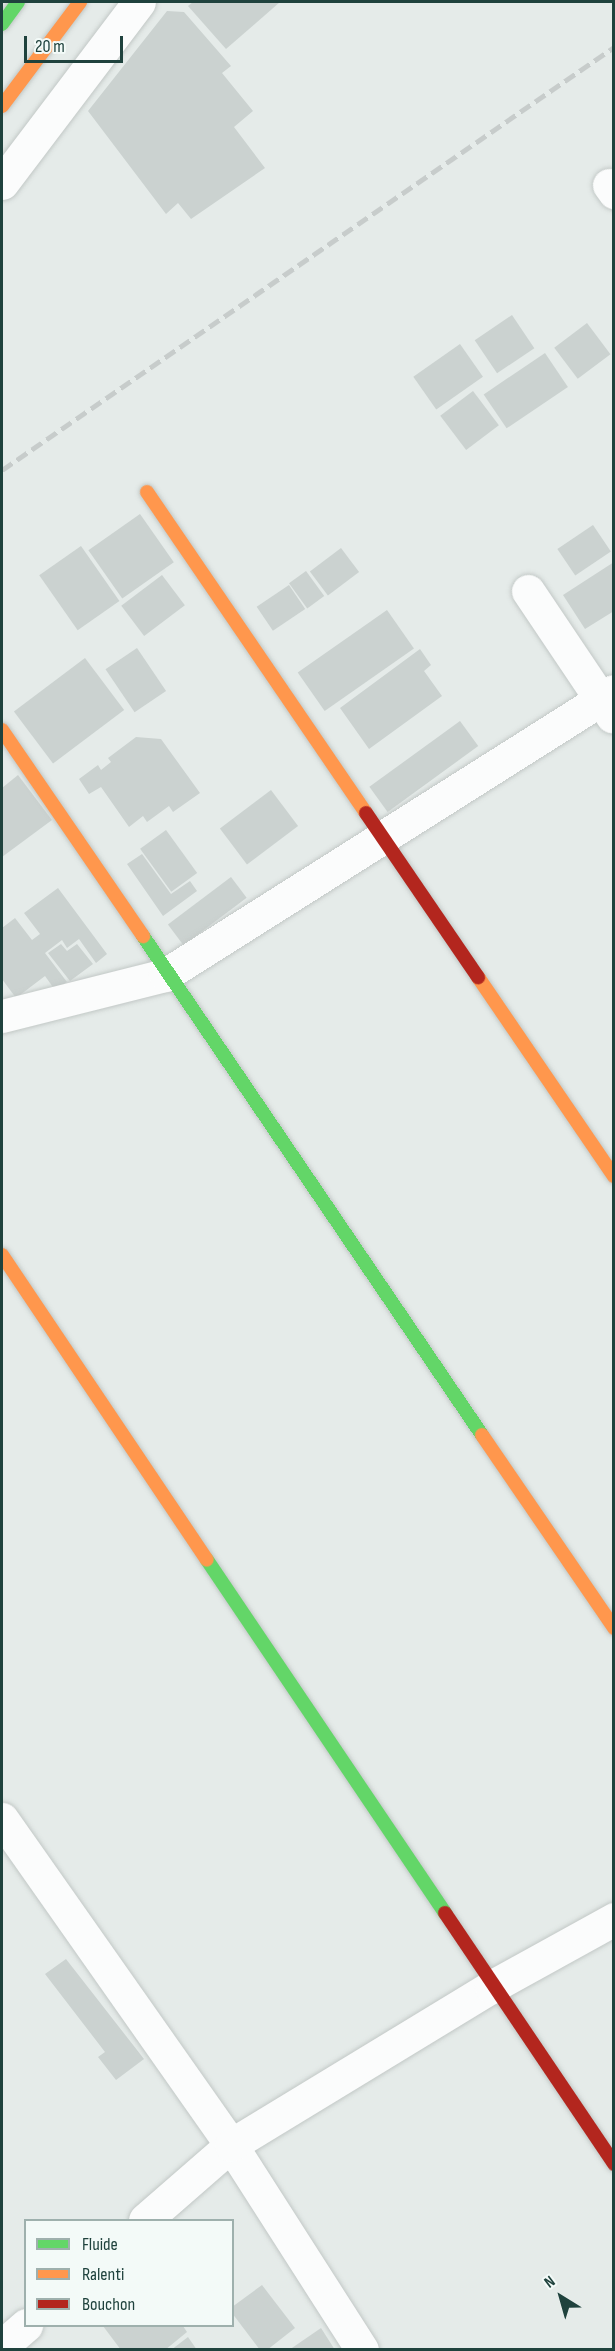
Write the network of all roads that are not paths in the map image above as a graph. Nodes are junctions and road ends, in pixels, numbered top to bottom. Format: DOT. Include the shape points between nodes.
graph roads {
  1 [pos="18,2"];
  2 [pos="80,2"];
  3 [pos="139,2"];
  4 [pos="2,24"];
  5 [pos="2,106"];
  6 [pos="2,183"];
  7 [pos="147,492"];
  8 [pos="528,591"];
  9 [pos="609,703"];
  10 [pos="2,730"];
  11 [pos="382,837"];
  12 [pos="165,975"];
  13 [pos="2,1016"];
  14 [pos="614,1176"];
  15 [pos="2,1255"];
  16 [pos="614,1628"];
  17 [pos="2,1819"];
  18 [pos="614,1919"];
  19 [pos="491,1987"];
  20 [pos="231,2145"];
  21 [pos="614,2164"];
  22 [pos="146,2219"];
  23 [pos="362,2349"];
  1 -- 4 [label="main road"];
  2 -- 5 [label="main road"];
  3 -- 6 [label="street"];
  7 -- 11 [label="main road"];
  8 -- 9 [label="street"];
  9 -- 11 [label="street"];
  10 -- 12 [label="main road"];
  11 -- 12 [label="street"];
  11 -- 14 [label="main road"];
  12 -- 13 [label="street"];
  12 -- 16 [label="main road"];
  15 -- 19 [label="main road"];
  17 -- 20 [label="street"];
  18 -- 19 [label="street"];
  19 -- 20 [label="street"];
  19 -- 21 [label="main road"];
  20 -- 22 [label="street"];
  20 -- 23 [label="street"];
}
